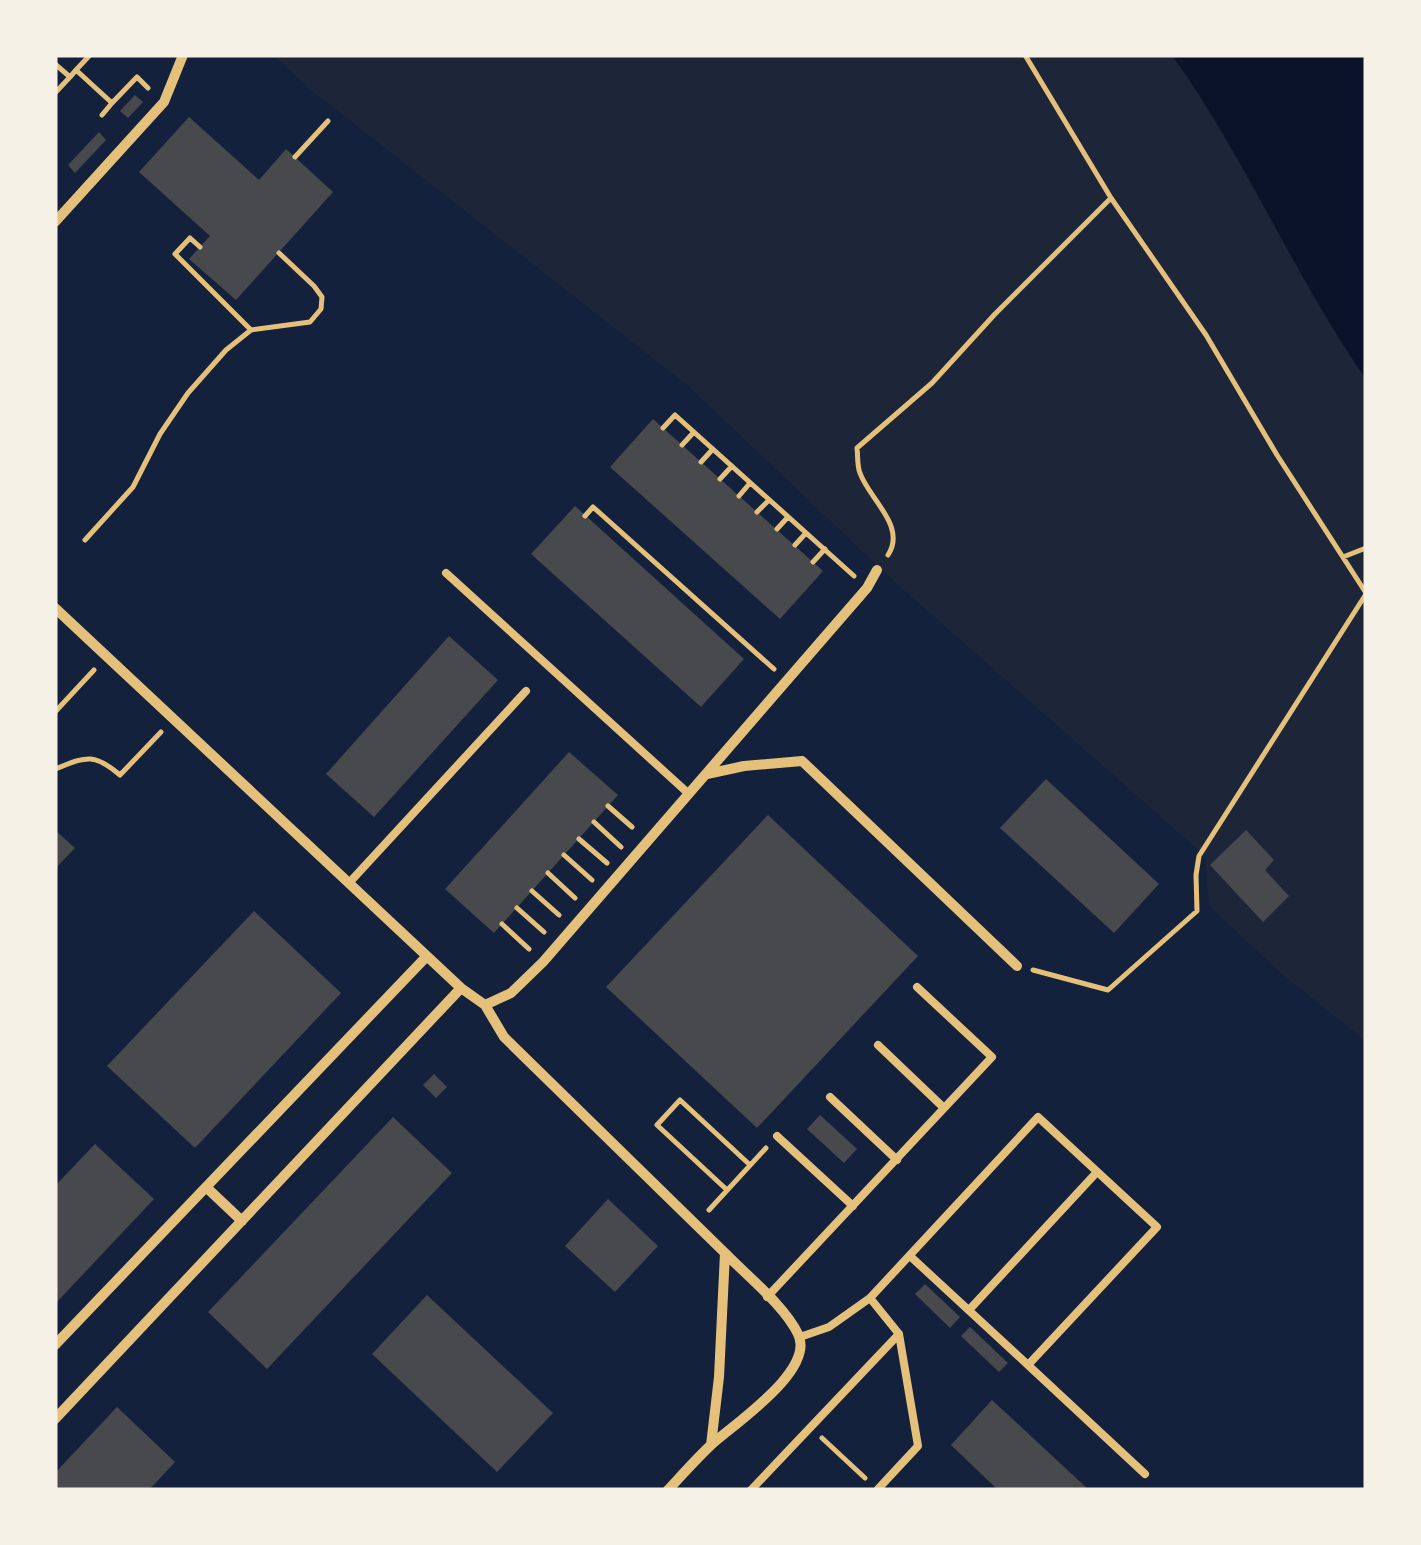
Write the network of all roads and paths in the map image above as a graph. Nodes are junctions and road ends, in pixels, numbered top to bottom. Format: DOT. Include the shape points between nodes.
graph roads {
  1 [pos="90,55"];
  2 [pos="184,55"];
  3 [pos="1025,55"];
  4 [pos="55,64"];
  5 [pos="76,70"];
  6 [pos="70,77"];
  7 [pos="55,93"];
  8 [pos="164,102"];
  9 [pos="112,103"];
  10 [pos="102,114"];
  11 [pos="328,121"];
  12 [pos="295,157"];
  13 [pos="1111,198"];
  14 [pos="55,222"];
  15 [pos="200,247"];
  16 [pos="278,253"];
  17 [pos="252,330"];
  18 [pos="663,428"];
  19 [pos="694,432"];
  20 [pos="682,445"];
  21 [pos="713,449"];
  22 [pos="701,462"];
  23 [pos="732,466"];
  24 [pos="720,479"];
  25 [pos="751,483"];
  26 [pos="739,496"];
  27 [pos="769,499"];
  28 [pos="757,512"];
  29 [pos="585,516"];
  30 [pos="788,516"];
  31 [pos="612,523"];
  32 [pos="777,529"];
  33 [pos="604,532"];
  34 [pos="806,532"];
  35 [pos="85,540"];
  36 [pos="630,540"];
  37 [pos="794,545"];
  38 [pos="1366,548"];
  39 [pos="622,549"];
  40 [pos="825,550"];
  41 [pos="1344,557"];
  42 [pos="650,558"];
  43 [pos="813,562"];
  44 [pos="642,566"];
  45 [pos="877,570"];
  46 [pos="446,572"];
  47 [pos="668,574"];
  48 [pos="660,583"];
  49 [pos="868,588"];
  50 [pos="687,591"];
  51 [pos="1366,594"];
  52 [pos="679,600"];
  53 [pos="55,608"];
  54 [pos="705,608"];
  55 [pos="697,616"];
  56 [pos="725,625"];
  57 [pos="717,634"];
  58 [pos="742,640"];
  59 [pos="734,650"];
  60 [pos="106,656"];
  61 [pos="787,681"];
  62 [pos="526,691"];
  63 [pos="55,712"];
  64 [pos="174,719"];
  65 [pos="55,769"];
  66 [pos="706,774"];
  67 [pos="689,794"];
  68 [pos="608,806"];
  69 [pos="594,822"];
  70 [pos="579,838"];
  71 [pos="648,842"];
  72 [pos="564,855"];
  73 [pos="634,858"];
  74 [pos="548,873"];
  75 [pos="619,874"];
  76 [pos="349,883"];
  77 [pos="532,890"];
  78 [pos="604,891"];
  79 [pos="516,908"];
  80 [pos="588,910"];
  81 [pos="502,924"];
  82 [pos="573,928"];
  83 [pos="558,945"];
  84 [pos="428,956"];
  85 [pos="543,962"];
  86 [pos="1017,966"];
  87 [pos="917,986"];
  88 [pos="461,988"];
  89 [pos="485,1005"];
  90 [pos="878,1045"];
  91 [pos="830,1097"];
  92 [pos="944,1108"];
  93 [pos="777,1136"];
  94 [pos="897,1160"];
  95 [pos="750,1165"];
  96 [pos="1097,1172"];
  97 [pos="741,1176"];
  98 [pos="206,1187"];
  99 [pos="728,1190"];
  100 [pos="854,1206"];
  101 [pos="242,1221"];
  102 [pos="697,1224"];
  103 [pos="724,1252"];
  104 [pos="910,1256"];
  105 [pos="766,1297"];
  106 [pos="870,1298"];
  107 [pos="969,1310"];
  108 [pos="899,1334"];
  109 [pos="800,1337"];
  110 [pos="55,1345"];
  111 [pos="1028,1366"];
  112 [pos="55,1419"];
  113 [pos="712,1445"];
  114 [pos="1145,1474"];
  115 [pos="878,1489"];
  116 [pos="668,1490"];
  117 [pos="751,1490"];
  1 -- 5 [label="path"];
  2 -- 8 [label="street"];
  3 -- 13 [label="path"];
  4 -- 6 [label="path"];
  5 -- 6 [label="path"];
  5 -- 9 [label="path"];
  6 -- 7 [label="path"];
  8 -- 9 [label="path" via="136,77"];
  8 -- 14 [label="street"];
  9 -- 10 [label="path"];
  11 -- 12 [label="path"];
  13 -- 41 [label="path"];
  13 -- 45 [label="path" via="932,383 857,448 859,472 892,526 892,548"];
  15 -- 17 [label="path" via="190,238 175,254"];
  16 -- 17 [label="path" via="314,286 321,309 310,322"];
  17 -- 35 [label="path" via="188,393 133,486"];
  18 -- 19 [label="path" via="675,415"];
  19 -- 20 [label="path"];
  19 -- 21 [label="path"];
  21 -- 22 [label="path"];
  21 -- 23 [label="path"];
  23 -- 24 [label="path"];
  23 -- 25 [label="path"];
  25 -- 26 [label="path"];
  25 -- 27 [label="path"];
  27 -- 28 [label="path"];
  27 -- 30 [label="path"];
  29 -- 31 [label="path" via="593,507"];
  30 -- 32 [label="path"];
  30 -- 34 [label="path"];
  31 -- 33 [label="path"];
  31 -- 36 [label="path"];
  34 -- 37 [label="path"];
  34 -- 40 [label="path"];
  36 -- 39 [label="path"];
  36 -- 42 [label="path"];
  38 -- 41 [label="path"];
  40 -- 43 [label="path"];
  40 -- 49 [label="path"];
  41 -- 51 [label="path"];
  42 -- 44 [label="path"];
  42 -- 47 [label="path"];
  45 -- 49 [label="street"];
  46 -- 67 [label="lane"];
  47 -- 48 [label="path"];
  47 -- 50 [label="path"];
  49 -- 61 [label="street"];
  50 -- 52 [label="path"];
  50 -- 54 [label="path"];
  51 -- 86 [label="path" via="1199,856 1196,910 1108,990"];
  53 -- 60 [label="street"];
  54 -- 55 [label="path"];
  54 -- 56 [label="path"];
  56 -- 57 [label="path"];
  56 -- 58 [label="path"];
  58 -- 59 [label="path"];
  58 -- 61 [label="path"];
  60 -- 63 [label="path"];
  60 -- 64 [label="street"];
  61 -- 66 [label="street"];
  62 -- 76 [label="lane"];
  64 -- 65 [label="path" via="120,775 102,759"];
  64 -- 76 [label="street"];
  66 -- 67 [label="street"];
  66 -- 86 [label="street" via="802,761"];
  67 -- 71 [label="street"];
  68 -- 71 [label="path"];
  69 -- 73 [label="path"];
  70 -- 75 [label="path"];
  71 -- 73 [label="street"];
  72 -- 78 [label="path"];
  73 -- 75 [label="street"];
  74 -- 80 [label="path"];
  75 -- 78 [label="street"];
  76 -- 84 [label="street"];
  77 -- 82 [label="path"];
  78 -- 80 [label="street"];
  79 -- 83 [label="path"];
  80 -- 82 [label="street"];
  81 -- 85 [label="path"];
  82 -- 83 [label="street"];
  83 -- 85 [label="street"];
  84 -- 88 [label="street"];
  84 -- 98 [label="street"];
  85 -- 89 [label="street" via="511,992"];
  87 -- 92 [label="lane" via="992,1057"];
  88 -- 89 [label="street"];
  88 -- 101 [label="street"];
  89 -- 102 [label="street" via="504,1037"];
  90 -- 92 [label="lane"];
  91 -- 94 [label="lane"];
  92 -- 94 [label="lane"];
  93 -- 100 [label="lane"];
  94 -- 100 [label="lane"];
  95 -- 99 [label="path" via="680,1100 656,1125"];
  96 -- 104 [label="lane" via="1038,1118"];
  96 -- 107 [label="lane"];
  96 -- 111 [label="lane" via="1157,1228"];
  97 -- 99 [label="path"];
  98 -- 101 [label="street"];
  98 -- 110 [label="street"];
  99 -- 102 [label="path"];
  100 -- 105 [label="lane"];
  101 -- 112 [label="street"];
  102 -- 103 [label="street"];
  103 -- 105 [label="street"];
  103 -- 113 [label="street"];
  104 -- 106 [label="lane"];
  104 -- 107 [label="lane"];
  105 -- 109 [label="street"];
  106 -- 108 [label="lane"];
  106 -- 109 [label="lane" via="830,1327"];
  107 -- 111 [label="lane"];
  108 -- 115 [label="lane" via="918,1446"];
  108 -- 117 [label="lane"];
  109 -- 113 [label="street" via="796,1362 776,1389"];
  111 -- 114 [label="lane"];
  113 -- 116 [label="street"];
}
